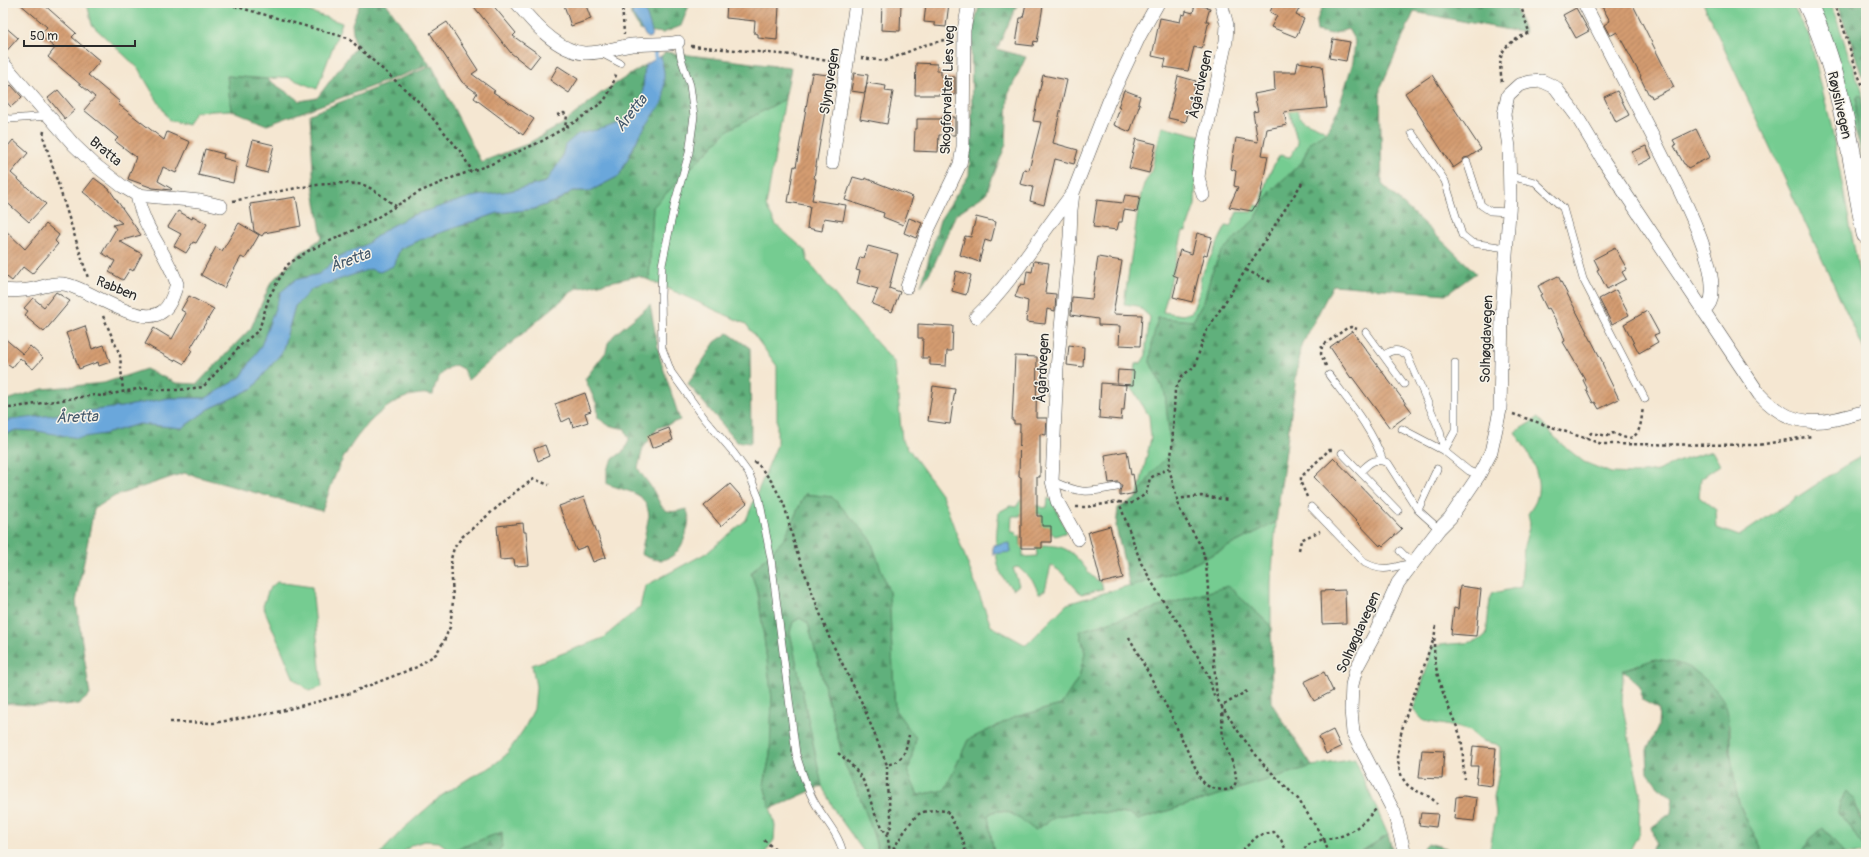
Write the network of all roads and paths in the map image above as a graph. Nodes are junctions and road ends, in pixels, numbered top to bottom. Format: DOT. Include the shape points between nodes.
graph roads {
  1 [pos="223,3"];
  2 [pos="516,3"];
  3 [pos="622,3"];
  4 [pos="856,3"];
  5 [pos="969,3"];
  6 [pos="1158,3"];
  7 [pos="1221,3"];
  8 [pos="1520,3"];
  9 [pos="1584,3"];
  10 [pos="1807,3"];
  11 [pos="1833,3"];
  12 [pos="964,36"];
  13 [pos="678,42"];
  14 [pos="624,46"];
  15 [pos="600,52"];
  16 [pos="848,61"];
  17 [pos="3,63"];
  18 [pos="620,63"];
  19 [pos="1508,95"];
  20 [pos="557,115"];
  21 [pos="48,116"];
  22 [pos="3,118"];
  23 [pos="1866,120"];
  24 [pos="565,127"];
  25 [pos="1412,133"];
  26 [pos="1467,162"];
  27 [pos="832,163"];
  28 [pos="472,171"];
  29 [pos="1509,176"];
  30 [pos="1302,183"];
  31 [pos="1073,193"];
  32 [pos="137,195"];
  33 [pos="1204,195"];
  34 [pos="224,204"];
  35 [pos="397,207"];
  36 [pos="1509,212"];
  37 [pos="1866,234"];
  38 [pos="1506,248"];
  39 [pos="1246,270"];
  40 [pos="1273,283"];
  41 [pos="907,287"];
  42 [pos="3,290"];
  43 [pos="94,297"];
  44 [pos="1703,311"];
  45 [pos="976,318"];
  46 [pos="1366,332"];
  47 [pos="1384,355"];
  48 [pos="1455,363"];
  49 [pos="1329,375"];
  50 [pos="1404,384"];
  51 [pos="123,392"];
  52 [pos="1645,399"];
  53 [pos="3,409"];
  54 [pos="1500,410"];
  55 [pos="1866,411"];
  56 [pos="1402,430"];
  57 [pos="1818,433"];
  58 [pos="1586,439"];
  59 [pos="1444,450"];
  60 [pos="1342,453"];
  61 [pos="738,458"];
  62 [pos="1383,461"];
  63 [pos="1169,468"];
  64 [pos="1437,469"];
  65 [pos="1361,471"];
  66 [pos="1479,475"];
  67 [pos="1052,481"];
  68 [pos="549,485"];
  69 [pos="1116,488"];
  70 [pos="1176,499"];
  71 [pos="1229,500"];
  72 [pos="1119,502"];
  73 [pos="1075,506"];
  74 [pos="1311,507"];
  75 [pos="1418,510"];
  76 [pos="1398,511"];
  77 [pos="1330,527"];
  78 [pos="1439,529"];
  79 [pos="1078,539"];
  80 [pos="1299,550"];
  81 [pos="1400,550"];
  82 [pos="1412,563"];
  83 [pos="1436,626"];
  84 [pos="1130,637"];
  85 [pos="1433,641"];
  86 [pos="1247,691"];
  87 [pos="1217,699"];
  88 [pos="1222,706"];
  89 [pos="170,722"];
  90 [pos="909,735"];
  91 [pos="838,753"];
  92 [pos="886,765"];
  93 [pos="1464,779"];
  94 [pos="1383,791"];
  95 [pos="1438,804"];
  96 [pos="887,834"];
  97 [pos="1324,839"];
  98 [pos="764,840"];
  99 [pos="780,854"];
  100 [pos="843,854"];
  101 [pos="889,854"];
  102 [pos="966,854"];
  103 [pos="1238,854"];
  104 [pos="1288,854"];
  105 [pos="1301,854"];
  106 [pos="1329,854"];
  107 [pos="1405,854"];
  1 -- 28 [label="path" via="348,38 419,102 460,151"];
  2 -- 15 [label="street" via="536,26 562,44 583,53"];
  3 -- 14 [label="path"];
  4 -- 16 [label="street, Slyngvegen"];
  5 -- 12 [label="street, Skogforvalter Lies veg"];
  6 -- 31 [label="street, Ågårdvegen" via="1109,101"];
  7 -- 33 [label="street, Ågårdvegen" via="1227,25 1226,40 1201,155 1198,177"];
  8 -- 19 [label="path" via="1529,32 1507,44 1499,61 1502,82"];
  9 -- 44 [label="street" via="1677,186 1703,245 1712,294 1709,306"];
  10 -- 37 [label="street, Røyslivegen" via="1818,24 1834,75"];
  11 -- 23 [label="path" via="1865,90"];
  12 -- 16 [label="path" via="925,45 885,61"];
  12 -- 41 [label="street, Skogforvalter Lies veg" via="963,147 960,164 927,232"];
  13 -- 14 [label="street"];
  13 -- 16 [label="path" via="694,47"];
  13 -- 61 [label="lane" via="680,58 690,85 694,116 690,152 675,202 662,264 662,348 671,372 705,419"];
  14 -- 15 [label="street"];
  15 -- 18 [label="lane"];
  16 -- 27 [label="street, Slyngvegen"];
  17 -- 21 [label="street, Bratta"];
  18 -- 24 [label="path" via="604,101"];
  19 -- 29 [label="street, Solhøgdavegen" via="1504,114 1509,147"];
  19 -- 44 [label="street" via="1519,85 1530,82 1542,81 1555,87 1576,115"];
  20 -- 24 [label="path" via="564,113 567,116"];
  21 -- 22 [label="lane"];
  21 -- 32 [label="street, Bratta" via="95,165"];
  21 -- 43 [label="path" via="43,136"];
  24 -- 28 [label="path" via="542,141"];
  25 -- 38 [label="lane" via="1445,181 1462,235 1472,243"];
  26 -- 36 [label="lane" via="1481,205 1490,211"];
  28 -- 35 [label="path" via="419,192"];
  29 -- 36 [label="street, Solhøgdavegen"];
  29 -- 52 [label="lane" via="1535,182 1563,208 1584,279"];
  30 -- 39 [label="path"];
  31 -- 45 [label="street, Ågårdvegen" via="1024,263"];
  31 -- 67 [label="street, Ågårdvegen" via="1057,368"];
  32 -- 34 [label="street, Bratta"];
  32 -- 43 [label="street, Rabben" via="140,210 150,233 174,274 177,284 172,298 163,311 152,315 133,313"];
  34 -- 35 [label="path" via="310,186 342,184 364,185"];
  35 -- 51 [label="path" via="308,251 287,265 269,297 259,330 242,344 203,387 178,390 142,388"];
  36 -- 38 [label="street, Solhøgdavegen"];
  38 -- 54 [label="street, Solhøgdavegen"];
  39 -- 40 [label="path"];
  39 -- 63 [label="path" via="1205,333 1195,366 1182,376 1175,390"];
  42 -- 43 [label="street, Rabben" via="26,289 52,283 65,284"];
  43 -- 51 [label="path" via="120,355"];
  44 -- 55 [label="street" via="1769,406 1789,417 1813,423"];
  46 -- 47 [label="lane"];
  46 -- 49 [label="path" via="1351,327 1322,346 1321,354"];
  47 -- 50 [label="lane"];
  47 -- 59 [label="lane" via="1390,351 1400,350 1407,355 1440,431"];
  48 -- 59 [label="lane" via="1455,431"];
  49 -- 62 [label="lane" via="1369,430"];
  51 -- 53 [label="path" via="38,402"];
  52 -- 58 [label="path" via="1636,435 1628,438 1612,433 1608,436 1591,432"];
  54 -- 58 [label="path"];
  54 -- 66 [label="street, Solhøgdavegen" via="1491,452"];
  56 -- 59 [label="lane"];
  57 -- 58 [label="path" via="1758,445 1602,444"];
  59 -- 66 [label="lane" via="1469,471"];
  60 -- 65 [label="lane"];
  60 -- 74 [label="path" via="1329,450 1301,477"];
  61 -- 92 [label="path" via="758,463 784,504 796,550 829,637 862,703"];
  61 -- 100 [label="lane" via="749,474 759,498 771,559 796,754 804,780 815,803 833,830"];
  62 -- 65 [label="lane" via="1379,459 1372,462"];
  62 -- 75 [label="lane" via="1395,472"];
  63 -- 70 [label="path"];
  63 -- 72 [label="path" via="1150,478 1146,494 1130,504"];
  64 -- 75 [label="lane"];
  65 -- 76 [label="lane"];
  66 -- 78 [label="street, Solhøgdavegen" via="1450,518"];
  67 -- 69 [label="lane" via="1086,493"];
  67 -- 79 [label="street, Ågårdvegen" via="1057,501"];
  68 -- 89 [label="path" via="534,479 462,537 454,548 451,559 453,601 450,627 436,654 417,667 347,694 273,713 214,723"];
  70 -- 71 [label="path" via="1201,496"];
  70 -- 87 [label="path" via="1202,548 1206,564"];
  72 -- 73 [label="path" via="1087,508"];
  72 -- 87 [label="path" via="1141,563 1182,628 1208,675"];
  74 -- 77 [label="lane"];
  75 -- 78 [label="lane"];
  77 -- 80 [label="path" via="1301,540"];
  77 -- 82 [label="lane" via="1365,563 1375,568 1383,570"];
  78 -- 82 [label="street, Solhøgdavegen"];
  81 -- 82 [label="lane"];
  82 -- 94 [label="street, Solhøgdavegen" via="1398,583 1356,669 1352,685 1350,710 1353,733"];
  83 -- 85 [label="path"];
  84 -- 88 [label="path" via="1170,713 1200,778 1206,785 1226,790 1233,786 1236,780 1223,739"];
  85 -- 93 [label="path" via="1443,693 1461,739"];
  85 -- 95 [label="path" via="1403,726 1398,757 1400,771 1406,782 1413,789 1432,797"];
  86 -- 88 [label="path"];
  87 -- 88 [label="path"];
  88 -- 97 [label="path" via="1263,764 1298,799"];
  90 -- 92 [label="path" via="904,755 896,762"];
  91 -- 96 [label="path" via="851,763 860,776 875,813"];
  92 -- 96 [label="path" via="892,823"];
  94 -- 97 [label="path" via="1377,809 1361,824 1342,837"];
  94 -- 107 [label="street, Solhøgdavegen" via="1394,812"];
  96 -- 101 [label="path"];
  97 -- 105 [label="path" via="1307,845"];
  97 -- 106 [label="path"];
  98 -- 99 [label="path"];
  101 -- 102 [label="path" via="919,814 933,810 946,811 963,840"];
  103 -- 104 [label="path" via="1259,835 1274,832"];
}
